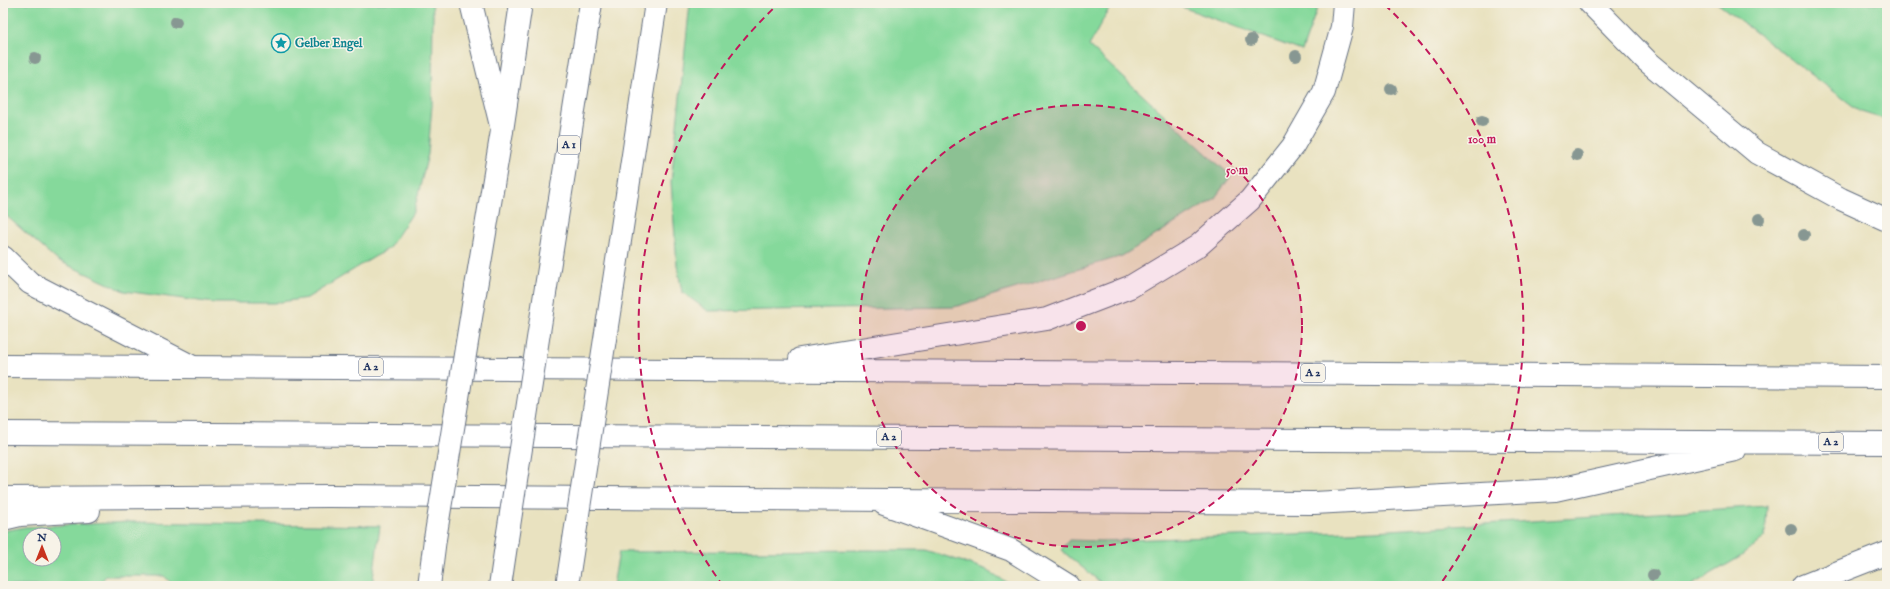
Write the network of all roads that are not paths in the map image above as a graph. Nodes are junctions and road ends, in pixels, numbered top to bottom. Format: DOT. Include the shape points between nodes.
graph roads {
  1 [pos="471,3"];
  2 [pos="521,3"];
  3 [pos="591,3"];
  4 [pos="656,3"];
  5 [pos="1344,3"];
  6 [pos="1590,3"];
  7 [pos="502,131"];
  8 [pos="1887,220"];
  9 [pos="3,258"];
  10 [pos="3,366"];
  11 [pos="191,366"];
  12 [pos="739,369"];
  13 [pos="1887,377"];
  14 [pos="3,433"];
  15 [pos="1775,442"];
  16 [pos="1887,443"];
  17 [pos="329,496"];
  18 [pos="3,498"];
  19 [pos="868,499"];
  20 [pos="3,519"];
  21 [pos="1887,553"];
  22 [pos="429,586"];
  23 [pos="500,586"];
  24 [pos="567,586"];
  25 [pos="1069,586"];
  26 [pos="1804,586"];
  1 -- 7 [label="main road"];
  2 -- 7 [label="main road"];
  3 -- 23 [label="main road, A 1, bridge"];
  4 -- 24 [label="main road, bridge"];
  5 -- 12 [label="main road" via="1342,27 1324,92 1293,146 1250,200 1198,246 1130,287 1047,319"];
  6 -- 8 [label="main road" via="1647,61 1757,153 1841,200"];
  7 -- 22 [label="main road, bridge"];
  9 -- 11 [label="main road" via="30,283"];
  10 -- 11 [label="main road, A 2"];
  11 -- 12 [label="main road, A 2"];
  12 -- 13 [label="main road, A 2"];
  14 -- 15 [label="main road, A 2"];
  15 -- 16 [label="main road, A 2"];
  15 -- 19 [label="main road" via="1555,490 1314,503"];
  17 -- 18 [label="main road"];
  17 -- 19 [label="main road"];
  17 -- 20 [label="main road" via="20,515"];
  19 -- 25 [label="main road" via="1012,550"];
  21 -- 26 [label="main road"];
}
